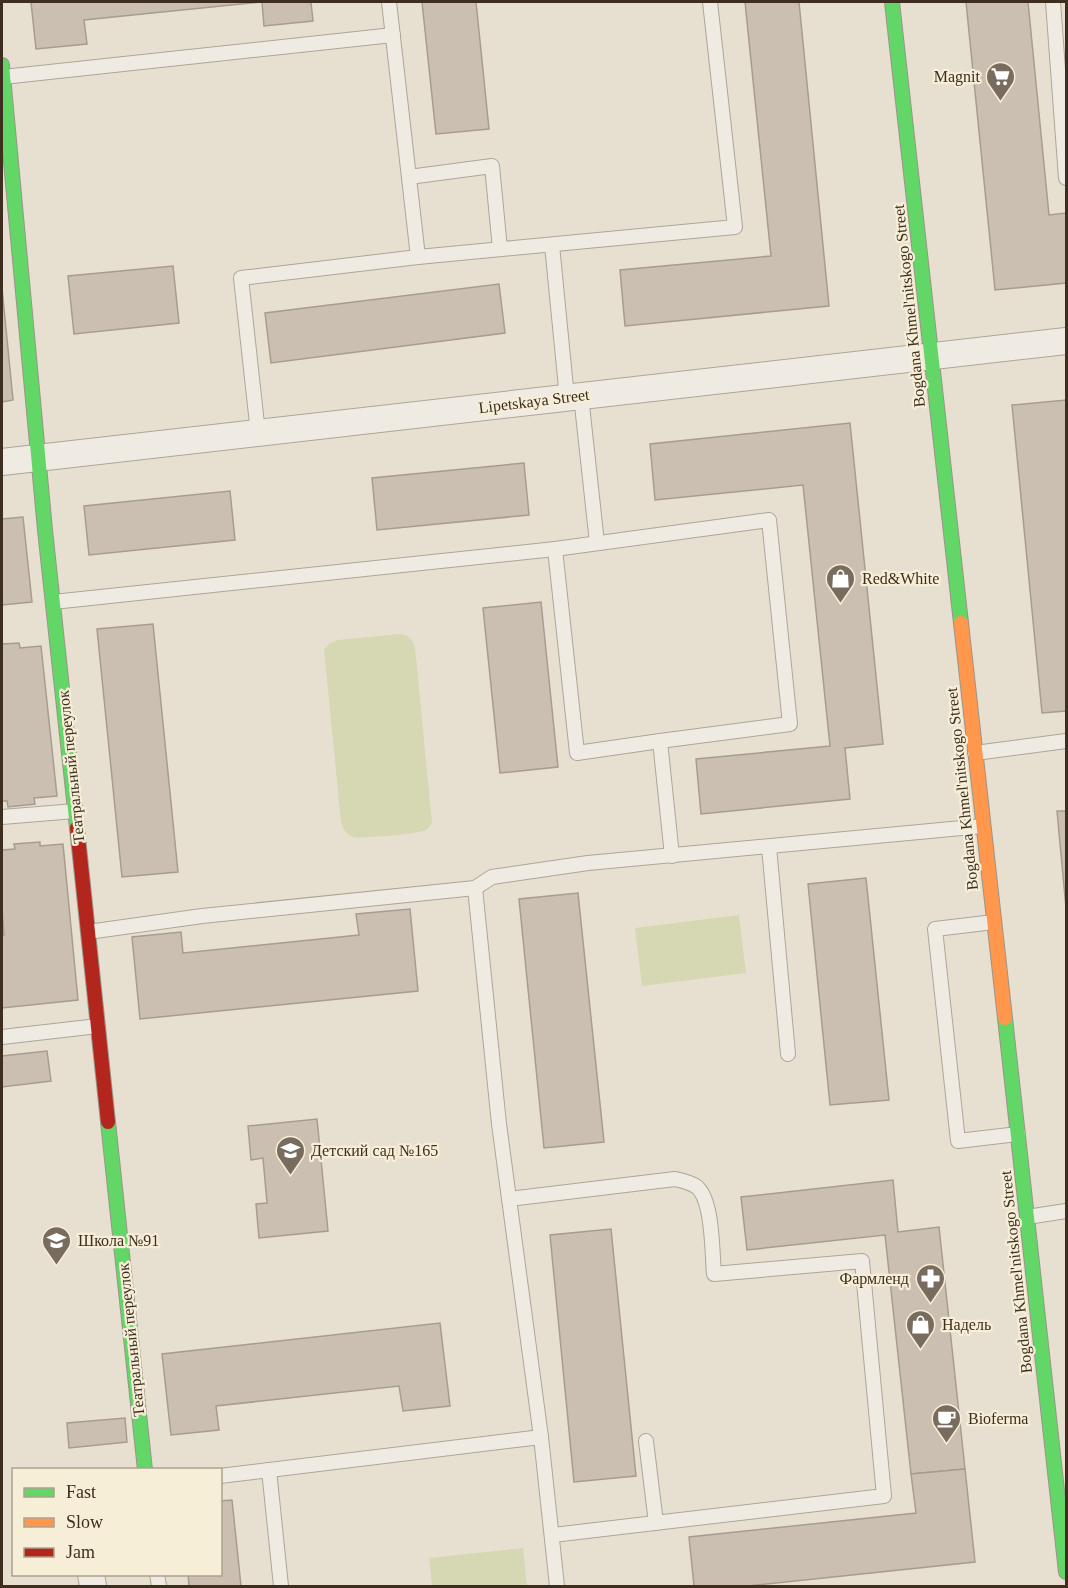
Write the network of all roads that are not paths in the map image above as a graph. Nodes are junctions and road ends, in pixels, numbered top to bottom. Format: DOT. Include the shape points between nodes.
graph roads {
  1 [pos="389,2"];
  2 [pos="710,2"];
  3 [pos="892,2"];
  4 [pos="1053,2"];
  5 [pos="393,35"];
  6 [pos="2,71"];
  7 [pos="409,177"];
  8 [pos="1066,178"];
  9 [pos="17,235"];
  10 [pos="2,236"];
  11 [pos="552,245"];
  12 [pos="500,249"];
  13 [pos="418,257"];
  14 [pos="1066,341"];
  15 [pos="931,357"];
  16 [pos="574,397"];
  17 [pos="258,433"];
  18 [pos="38,458"];
  19 [pos="2,462"];
  20 [pos="597,543"];
  21 [pos="555,549"];
  22 [pos="53,602"];
  23 [pos="660,741"];
  24 [pos="1066,741"];
  25 [pos="975,753"];
  26 [pos="75,811"];
  27 [pos="2,817"];
  28 [pos="983,826"];
  29 [pos="769,848"];
  30 [pos="672,856"];
  31 [pos="475,888"];
  32 [pos="994,922"];
  33 [pos="88,932"];
  34 [pos="98,1026"];
  35 [pos="2,1037"];
  36 [pos="788,1054"];
  37 [pos="1018,1134"];
  38 [pos="509,1199"];
  39 [pos="1066,1211"];
  40 [pos="1027,1217"];
  41 [pos="541,1437"];
  42 [pos="646,1442"];
  43 [pos="145,1468"];
  44 [pos="269,1470"];
  45 [pos="222,1476"];
  46 [pos="656,1523"];
  47 [pos="553,1535"];
  48 [pos="1066,1572"];
  49 [pos="281,1587"];
  50 [pos="557,1587"];
  1 -- 5 [label="lane"];
  2 -- 11 [label="lane" via="735,227"];
  3 -- 15 [label="main road, Bogdana Khmel'nitskogo Street"];
  4 -- 8 [label="lane"];
  5 -- 6 [label="lane"];
  5 -- 7 [label="lane"];
  6 -- 9 [label="main road, Театральный переулок"];
  7 -- 12 [label="lane" via="492,166"];
  7 -- 13 [label="lane"];
  9 -- 10 [label="lane"];
  9 -- 18 [label="main road, Театральный переулок"];
  11 -- 12 [label="lane"];
  11 -- 16 [label="lane"];
  12 -- 13 [label="lane"];
  13 -- 17 [label="lane" via="241,278"];
  14 -- 15 [label="street, Lipetskaya Street"];
  15 -- 16 [label="street, Lipetskaya Street"];
  15 -- 25 [label="main road, Bogdana Khmel'nitskogo Street"];
  16 -- 17 [label="street, Lipetskaya Street"];
  16 -- 20 [label="lane"];
  17 -- 18 [label="street, Lipetskaya Street"];
  18 -- 19 [label="street, Lipetskaya Street"];
  18 -- 22 [label="main road, Театральный переулок"];
  20 -- 21 [label="lane"];
  20 -- 23 [label="lane" via="769,520 790,724"];
  21 -- 22 [label="lane"];
  21 -- 23 [label="lane" via="577,753"];
  22 -- 26 [label="main road, Театральный переулок"];
  23 -- 30 [label="lane"];
  24 -- 25 [label="lane"];
  25 -- 28 [label="main road, Bogdana Khmel'nitskogo Street"];
  26 -- 27 [label="lane"];
  26 -- 33 [label="main road, Театральный переулок"];
  28 -- 29 [label="lane"];
  28 -- 32 [label="main road, Bogdana Khmel'nitskogo Street"];
  29 -- 30 [label="lane"];
  29 -- 36 [label="lane"];
  30 -- 31 [label="lane" via="492,877"];
  31 -- 33 [label="lane"];
  31 -- 38 [label="lane"];
  32 -- 37 [label="main road, Bogdana Khmel'nitskogo Street"];
  32 -- 37 [label="lane" via="935,929 958,1141"];
  33 -- 34 [label="main road, Театральный переулок"];
  34 -- 35 [label="lane"];
  34 -- 43 [label="main road, Театральный переулок"];
  37 -- 40 [label="main road, Bogdana Khmel'nitskogo Street"];
  38 -- 41 [label="lane"];
  38 -- 46 [label="lane" via="675,1179 698,1188 707,1205 714,1274 862,1261 884,1496"];
  39 -- 40 [label="lane"];
  40 -- 48 [label="main road, Bogdana Khmel'nitskogo Street"];
  41 -- 44 [label="lane"];
  41 -- 47 [label="lane"];
  42 -- 46 [label="lane"];
  44 -- 45 [label="lane"];
  44 -- 49 [label="lane"];
  46 -- 47 [label="lane"];
  47 -- 50 [label="lane"];
}
